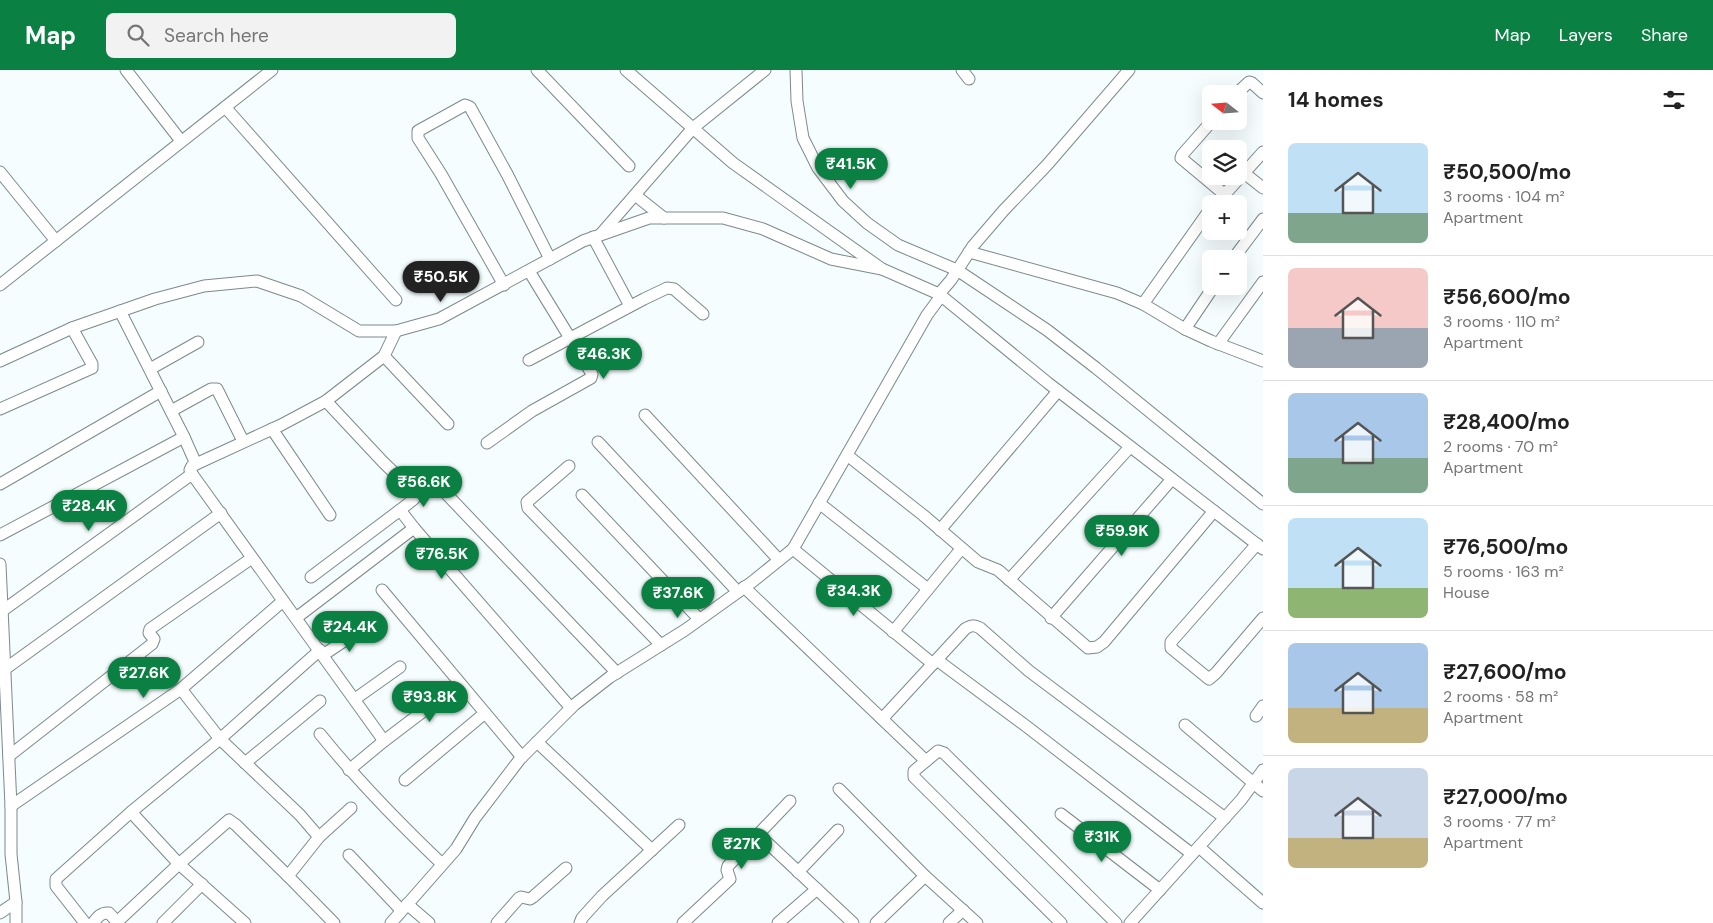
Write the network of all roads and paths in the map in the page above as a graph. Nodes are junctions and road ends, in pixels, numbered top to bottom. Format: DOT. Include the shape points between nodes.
graph roads {
  1 [pos="126,70"];
  2 [pos="272,70"];
  3 [pos="537,70"];
  4 [pos="626,70"];
  5 [pos="765,70"];
  6 [pos="796,70"];
  7 [pos="1129,70"];
  8 [pos="1244,85"];
  9 [pos="1262,89"];
  10 [pos="225,107"];
  11 [pos="693,128"];
  12 [pos="1204,130"];
  13 [pos="182,141"];
  14 [pos="1263,152"];
  15 [pos="629,166"];
  16 [pos="1247,170"];
  17 [pos="0,172"];
  18 [pos="1247,175"];
  19 [pos="1233,185"];
  20 [pos="1263,188"];
  21 [pos="1224,194"];
  22 [pos="635,195"];
  23 [pos="664,218"];
  24 [pos="1263,219"];
  25 [pos="1202,221"];
  26 [pos="596,236"];
  27 [pos="56,241"];
  28 [pos="1240,250"];
  29 [pos="969,252"];
  30 [pos="550,259"];
  31 [pos="882,269"];
  32 [pos="957,270"];
  33 [pos="529,271"];
  34 [pos="1263,282"];
  35 [pos="0,285"];
  36 [pos="504,285"];
  37 [pos="940,295"];
  38 [pos="1208,295"];
  39 [pos="396,300"];
  40 [pos="1142,304"];
  41 [pos="630,306"];
  42 [pos="120,311"];
  43 [pos="703,314"];
  44 [pos="72,328"];
  45 [pos="1185,329"];
  46 [pos="396,331"];
  47 [pos="569,338"];
  48 [pos="198,342"];
  49 [pos="1218,344"];
  50 [pos="384,356"];
  51 [pos="528,360"];
  52 [pos="0,361"];
  53 [pos="1263,361"];
  54 [pos="150,369"];
  55 [pos="162,391"];
  56 [pos="1058,391"];
  57 [pos="326,401"];
  58 [pos="0,409"];
  59 [pos="171,411"];
  60 [pos="645,415"];
  61 [pos="448,424"];
  62 [pos="272,429"];
  63 [pos="184,437"];
  64 [pos="243,441"];
  65 [pos="598,442"];
  66 [pos="487,443"];
  67 [pos="1130,447"];
  68 [pos="846,455"];
  69 [pos="569,466"];
  70 [pos="194,469"];
  71 [pos="1172,479"];
  72 [pos="0,484"];
  73 [pos="414,492"];
  74 [pos="582,496"];
  75 [pos="819,504"];
  76 [pos="1263,504"];
  77 [pos="400,510"];
  78 [pos="1214,512"];
  79 [pos="220,513"];
  80 [pos="330,515"];
  81 [pos="414,528"];
  82 [pos="940,530"];
  83 [pos="0,535"];
  84 [pos="1260,547"];
  85 [pos="793,549"];
  86 [pos="961,549"];
  87 [pos="252,558"];
  88 [pos="779,560"];
  89 [pos="0,564"];
  90 [pos="311,577"];
  91 [pos="0,578"];
  92 [pos="1008,580"];
  93 [pos="928,589"];
  94 [pos="382,590"];
  95 [pos="741,590"];
  96 [pos="283,601"];
  97 [pos="2,611"];
  98 [pos="296,618"];
  99 [pos="1051,618"];
  100 [pos="1263,618"];
  101 [pos="700,619"];
  102 [pos="362,629"];
  103 [pos="893,632"];
  104 [pos="661,645"];
  105 [pos="322,653"];
  106 [pos="2,655"];
  107 [pos="935,662"];
  108 [pos="400,667"];
  109 [pos="5,669"];
  110 [pos="617,673"];
  111 [pos="459,684"];
  112 [pos="181,690"];
  113 [pos="355,699"];
  114 [pos="320,701"];
  115 [pos="1263,706"];
  116 [pos="571,708"];
  117 [pos="485,713"];
  118 [pos="1256,716"];
  119 [pos="882,719"];
  120 [pos="1185,724"];
  121 [pos="320,734"];
  122 [pos="220,739"];
  123 [pos="384,740"];
  124 [pos="537,742"];
  125 [pos="9,756"];
  126 [pos="522,757"];
  127 [pos="926,761"];
  128 [pos="245,763"];
  129 [pos="350,770"];
  130 [pos="1263,770"];
  131 [pos="405,780"];
  132 [pos="1259,787"];
  133 [pos="839,789"];
  134 [pos="790,801"];
  135 [pos="11,806"];
  136 [pos="351,808"];
  137 [pos="131,812"];
  138 [pos="1061,814"];
  139 [pos="1225,818"];
  140 [pos="679,825"];
  141 [pos="838,830"];
  142 [pos="759,834"];
  143 [pos="319,837"];
  144 [pos="652,850"];
  145 [pos="1196,851"];
  146 [pos="349,855"];
  147 [pos="5,857"];
  148 [pos="179,864"];
  149 [pos="442,864"];
  150 [pos="566,868"];
  151 [pos="798,872"];
  152 [pos="288,876"];
  153 [pos="925,876"];
  154 [pos="202,884"];
  155 [pos="817,889"];
  156 [pos="1160,890"];
  157 [pos="16,902"];
  158 [pos="1263,904"];
  159 [pos="404,907"];
  160 [pos="963,910"];
  161 [pos="0,913"];
  162 [pos="16,923"];
  163 [pos="85,923"];
  164 [pos="93,923"];
  165 [pos="118,923"];
  166 [pos="163,923"];
  167 [pos="245,923"];
  168 [pos="334,923"];
  169 [pos="391,923"];
  170 [pos="429,923"];
  171 [pos="497,923"];
  172 [pos="580,923"];
  173 [pos="683,923"];
  174 [pos="778,923"];
  175 [pos="853,923"];
  176 [pos="876,923"];
  177 [pos="949,923"];
  178 [pos="977,923"];
  179 [pos="1061,923"];
  180 [pos="1116,923"];
  181 [pos="1130,923"];
  1 -- 13 [label="street"];
  2 -- 10 [label="street"];
  3 -- 15 [label="street"];
  4 -- 11 [label="street"];
  5 -- 11 [label="street"];
  6 -- 32 [label="street" via="803,138 818,168 843,201 898,245"];
  7 -- 29 [label="street"];
  8 -- 9 [label="street" via="1249,82"];
  10 -- 13 [label="street"];
  10 -- 39 [label="street"];
  11 -- 22 [label="street"];
  11 -- 31 [label="street" via="733,163"];
  12 -- 21 [label="street" via="1182,158"];
  13 -- 27 [label="street"];
  14 -- 16 [label="street"];
  17 -- 27 [label="street"];
  18 -- 20 [label="street"];
  19 -- 21 [label="street"];
  22 -- 23 [label="street"];
  22 -- 26 [label="street"];
  23 -- 26 [label="street" via="649,218"];
  23 -- 31 [label="street" via="723,218 763,229 831,259"];
  24 -- 28 [label="street"];
  25 -- 40 [label="street"];
  26 -- 30 [label="street"];
  26 -- 41 [label="street"];
  27 -- 35 [label="street"];
  29 -- 32 [label="street"];
  29 -- 40 [label="street" via="1117,293"];
  30 -- 33 [label="street"];
  30 -- 36 [label="street" via="470,107 465,105 426,126 418,131 418,138"];
  31 -- 37 [label="street"];
  32 -- 37 [label="street"];
  32 -- 76 [label="street" via="1046,330"];
  33 -- 36 [label="street"];
  33 -- 47 [label="street"];
  34 -- 49 [label="street"];
  36 -- 46 [label="street" via="439,319"];
  37 -- 56 [label="street"];
  37 -- 68 [label="street"];
  38 -- 45 [label="street"];
  40 -- 45 [label="street"];
  41 -- 43 [label="street" via="671,288"];
  41 -- 47 [label="street"];
  42 -- 44 [label="street"];
  42 -- 46 [label="street" via="204,286 258,281 302,296 358,331"];
  42 -- 54 [label="street"];
  44 -- 52 [label="street"];
  44 -- 58 [label="street" via="92,368"];
  45 -- 49 [label="street"];
  46 -- 50 [label="street"];
  47 -- 51 [label="street"];
  47 -- 66 [label="street" via="592,378 532,411"];
  48 -- 54 [label="street"];
  49 -- 53 [label="street"];
  50 -- 57 [label="street"];
  50 -- 61 [label="street"];
  54 -- 55 [label="street"];
  55 -- 59 [label="street"];
  55 -- 72 [label="street"];
  56 -- 67 [label="street"];
  56 -- 82 [label="street"];
  57 -- 62 [label="street"];
  57 -- 73 [label="street"];
  59 -- 63 [label="street"];
  59 -- 64 [label="street" via="211,389 217,389"];
  60 -- 88 [label="street"];
  62 -- 64 [label="street"];
  62 -- 80 [label="street"];
  63 -- 70 [label="street"];
  63 -- 83 [label="street"];
  64 -- 70 [label="street"];
  65 -- 95 [label="street"];
  67 -- 71 [label="street"];
  67 -- 92 [label="street"];
  68 -- 75 [label="street"];
  68 -- 82 [label="street"];
  69 -- 104 [label="street" via="527,502 528,508"];
  70 -- 79 [label="street"];
  70 -- 97 [label="street"];
  71 -- 78 [label="street"];
  71 -- 99 [label="street"];
  73 -- 77 [label="street" via="414,499"];
  73 -- 110 [label="street" via="428,481 435,482"];
  74 -- 101 [label="street"];
  75 -- 85 [label="street"];
  75 -- 93 [label="street"];
  77 -- 81 [label="street"];
  77 -- 90 [label="street"];
  78 -- 84 [label="street"];
  78 -- 99 [label="street" via="1097,647 1088,648"];
  79 -- 87 [label="street"];
  79 -- 109 [label="street"];
  81 -- 98 [label="street"];
  81 -- 116 [label="street"];
  82 -- 86 [label="street"];
  84 -- 100 [label="street" via="1170,645 1174,652 1209,679"];
  85 -- 88 [label="street"];
  85 -- 103 [label="street"];
  86 -- 92 [label="street" via="978,562 992,566"];
  86 -- 93 [label="street"];
  87 -- 96 [label="street"];
  87 -- 125 [label="street" via="150,629 154,640 152,644"];
  88 -- 95 [label="street"];
  89 -- 91 [label="street"];
  91 -- 97 [label="street"];
  92 -- 99 [label="street"];
  93 -- 103 [label="street"];
  94 -- 111 [label="street"];
  95 -- 101 [label="street"];
  95 -- 119 [label="street"];
  96 -- 98 [label="street"];
  96 -- 112 [label="street"];
  97 -- 106 [label="street"];
  98 -- 105 [label="street"];
  101 -- 104 [label="street"];
  102 -- 105 [label="street"];
  103 -- 107 [label="street"];
  104 -- 110 [label="street"];
  105 -- 113 [label="street"];
  105 -- 122 [label="street" via="278,686"];
  106 -- 109 [label="street"];
  107 -- 119 [label="street"];
  107 -- 139 [label="street" via="969,626 980,628 1029,671"];
  107 -- 145 [label="street"];
  108 -- 113 [label="street"];
  109 -- 125 [label="street"];
  110 -- 116 [label="street"];
  111 -- 117 [label="street"];
  111 -- 123 [label="street"];
  112 -- 122 [label="street"];
  112 -- 135 [label="street"];
  113 -- 123 [label="street"];
  114 -- 128 [label="street"];
  115 -- 118 [label="street"];
  116 -- 124 [label="street"];
  117 -- 126 [label="street"];
  117 -- 131 [label="street"];
  119 -- 127 [label="street"];
  120 -- 132 [label="street"];
  121 -- 129 [label="street"];
  122 -- 128 [label="street"];
  122 -- 137 [label="street"];
  123 -- 129 [label="street"];
  124 -- 126 [label="street"];
  124 -- 144 [label="street"];
  125 -- 135 [label="street"];
  126 -- 149 [label="street"];
  127 -- 179 [label="street" via="914,771 914,777"];
  127 -- 180 [label="street" via="938,751 944,753"];
  128 -- 143 [label="street"];
  129 -- 149 [label="street"];
  130 -- 132 [label="street"];
  132 -- 139 [label="street"];
  133 -- 153 [label="street"];
  134 -- 142 [label="street"];
  135 -- 147 [label="street"];
  136 -- 143 [label="street"];
  137 -- 148 [label="street"];
  137 -- 163 [label="street" via="56,879 56,886"];
  138 -- 156 [label="street"];
  139 -- 145 [label="street"];
  140 -- 144 [label="street"];
  141 -- 151 [label="street"];
  142 -- 151 [label="street"];
  142 -- 173 [label="street" via="728,866 730,879"];
  143 -- 152 [label="street"];
  144 -- 172 [label="street" via="602,896"];
  145 -- 156 [label="street"];
  145 -- 158 [label="street"];
  146 -- 159 [label="street"];
  147 -- 157 [label="street"];
  148 -- 152 [label="street" via="229,820"];
  148 -- 154 [label="street"];
  148 -- 165 [label="street"];
  149 -- 159 [label="street"];
  150 -- 171 [label="street" via="530,899 519,898"];
  151 -- 155 [label="street"];
  152 -- 168 [label="street"];
  153 -- 160 [label="street"];
  153 -- 176 [label="street"];
  154 -- 166 [label="street"];
  154 -- 167 [label="street"];
  155 -- 174 [label="street"];
  155 -- 175 [label="street"];
  156 -- 181 [label="street"];
  157 -- 161 [label="street"];
  157 -- 162 [label="street"];
  159 -- 169 [label="street"];
  159 -- 170 [label="street"];
  160 -- 177 [label="street"];
  160 -- 178 [label="street"];
  164 -- 165 [label="street" via="106,912"];
}
